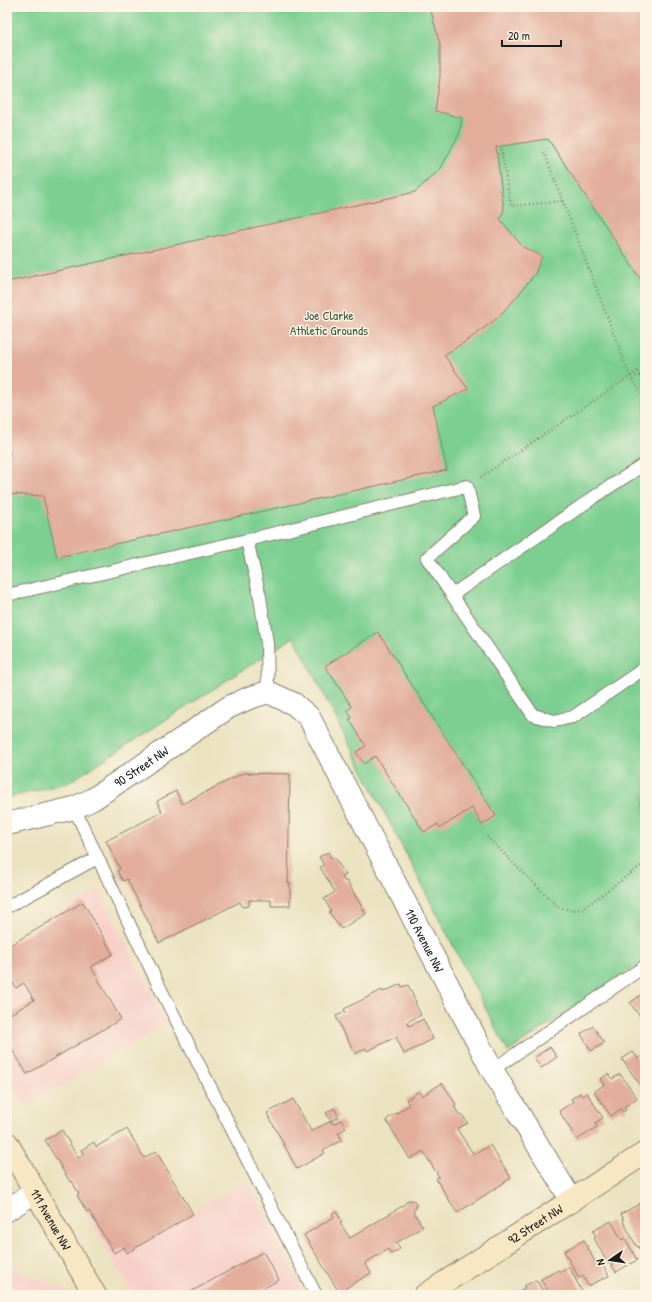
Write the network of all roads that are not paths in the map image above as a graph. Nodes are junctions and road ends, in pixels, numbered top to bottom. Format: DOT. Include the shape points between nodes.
graph roads {
  1 [pos="645,464"];
  2 [pos="248,540"];
  3 [pos="452,595"];
  4 [pos="7,596"];
  5 [pos="645,668"];
  6 [pos="268,692"];
  7 [pos="74,808"];
  8 [pos="7,824"];
  9 [pos="97,858"];
  10 [pos="7,907"];
  11 [pos="645,966"];
  12 [pos="492,1070"];
  13 [pos="7,1142"];
  14 [pos="645,1154"];
  15 [pos="35,1192"];
  16 [pos="572,1201"];
  17 [pos="7,1210"];
  18 [pos="95,1295"];
  19 [pos="316,1295"];
  20 [pos="426,1295"];
  1 -- 3 [label="lane"];
  2 -- 3 [label="lane" via="467,486 474,516 427,558"];
  2 -- 4 [label="lane"];
  2 -- 6 [label="lane" via="267,643"];
  3 -- 5 [label="lane" via="533,715 554,720 573,717"];
  6 -- 7 [label="street, 90 Street NW" via="229,707 93,799"];
  6 -- 12 [label="street, 110 Avenue NW" via="294,704 309,717"];
  7 -- 8 [label="street, 90 Street NW"];
  7 -- 9 [label="lane"];
  9 -- 10 [label="lane"];
  9 -- 19 [label="lane"];
  11 -- 12 [label="lane"];
  12 -- 16 [label="street, 110 Avenue NW"];
  13 -- 15 [label="street, 111 Avenue NW"];
  14 -- 16 [label="street, 92 Street NW"];
  15 -- 17 [label="street"];
  15 -- 18 [label="street, 111 Avenue NW"];
  16 -- 20 [label="street, 92 Street NW"];
}
